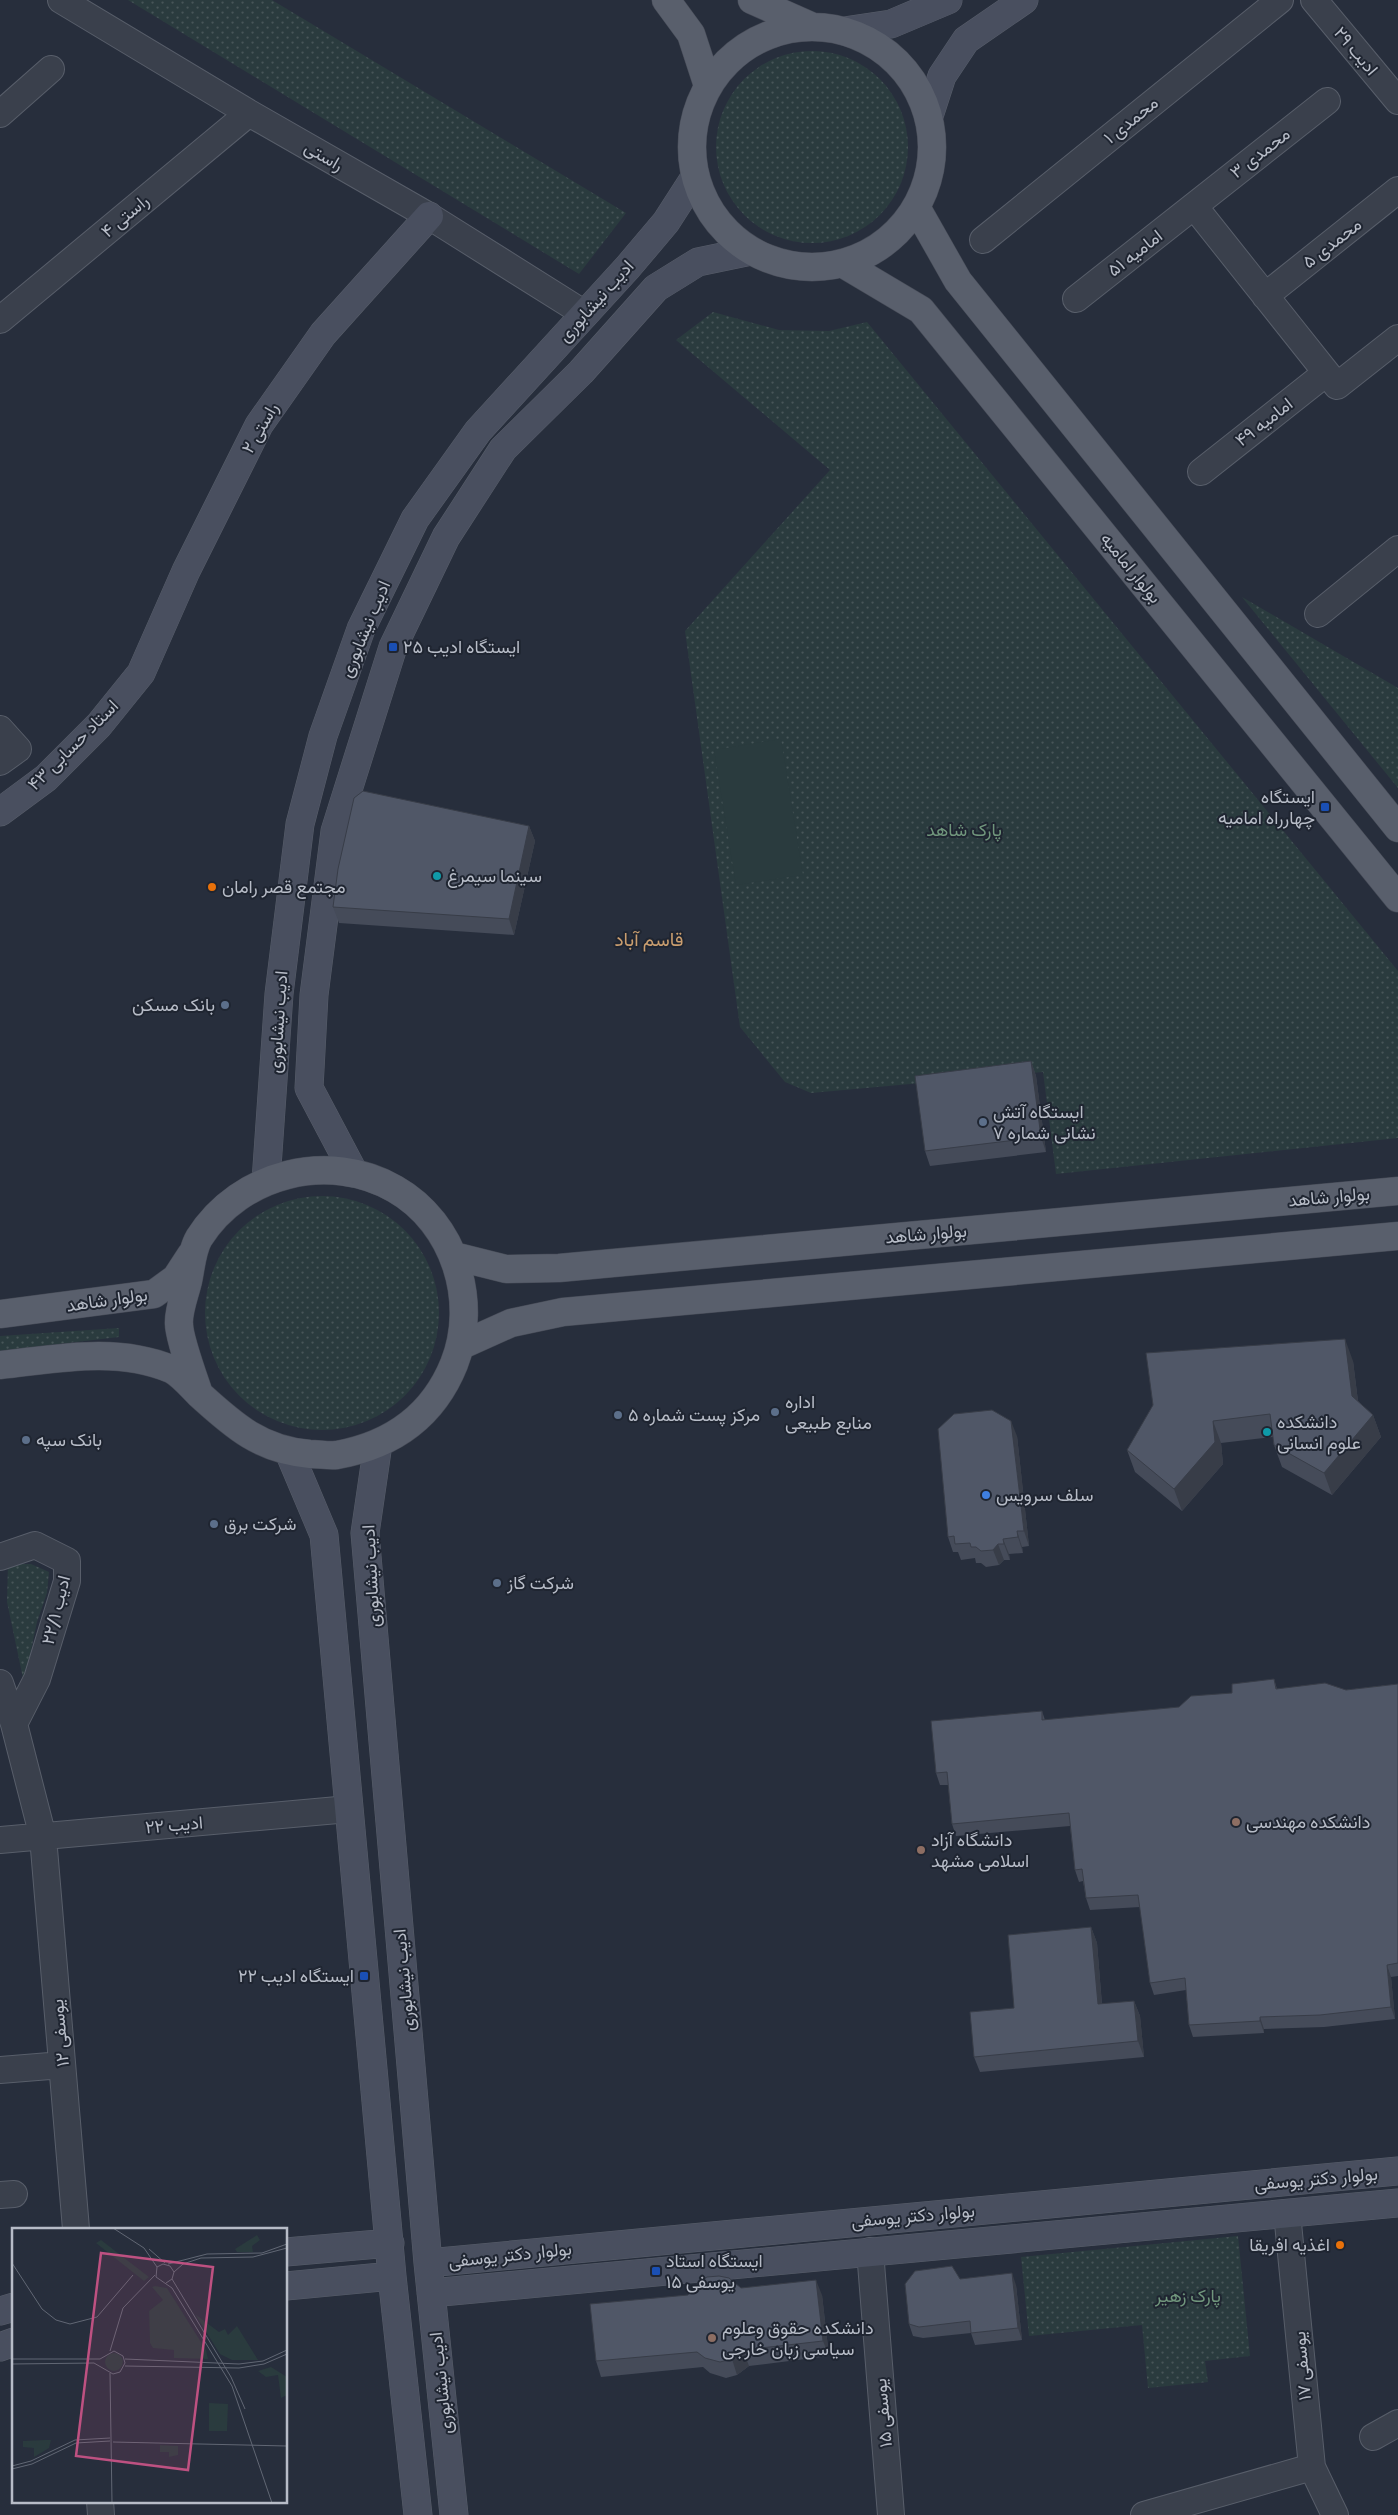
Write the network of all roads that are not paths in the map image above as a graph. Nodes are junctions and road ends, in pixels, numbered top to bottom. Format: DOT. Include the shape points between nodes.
graph roads {
  1 [pos="61,0"];
  2 [pos="666,0"];
  3 [pos="752,0"];
  4 [pos="948,0"];
  5 [pos="1024,0"];
  6 [pos="1280,0"];
  7 [pos="1314,0"];
  8 [pos="812,27"];
  9 [pos="844,31"];
  10 [pos="51,68"];
  11 [pos="708,86"];
  12 [pos="1327,101"];
  13 [pos="1398,101"];
  14 [pos="249,113"];
  15 [pos="0,114"];
  16 [pos="929,116"];
  17 [pos="695,178"];
  18 [pos="1398,190"];
  19 [pos="1194,206"];
  20 [pos="916,207"];
  21 [pos="429,216"];
  22 [pos="983,240"];
  23 [pos="751,251"];
  24 [pos="842,263"];
  25 [pos="1265,296"];
  26 [pos="1076,299"];
  27 [pos="585,314"];
  28 [pos="0,320"];
  29 [pos="1398,338"];
  30 [pos="1332,380"];
  31 [pos="1201,472"];
  32 [pos="1398,549"];
  33 [pos="1318,614"];
  34 [pos="141,672"];
  35 [pos="0,729"];
  36 [pos="0,762"];
  37 [pos="0,812"];
  38 [pos="1398,828"];
  39 [pos="1398,898"];
  40 [pos="354,1173"];
  41 [pos="266,1181"];
  42 [pos="1396,1191"];
  43 [pos="1398,1236"];
  44 [pos="195,1249"];
  45 [pos="454,1256"];
  46 [pos="0,1314"];
  47 [pos="462,1345"];
  48 [pos="0,1365"];
  49 [pos="199,1394"];
  50 [pos="378,1444"];
  51 [pos="289,1452"];
  52 [pos="0,1557"];
  53 [pos="0,1682"];
  54 [pos="7,1724"];
  55 [pos="349,1809"];
  56 [pos="43,1837"];
  57 [pos="0,1840"];
  58 [pos="62,2065"];
  59 [pos="0,2070"];
  60 [pos="1398,2171"];
  61 [pos="1398,2203"];
  62 [pos="1287,2213"];
  63 [pos="76,2228"];
  64 [pos="390,2243"];
  65 [pos="870,2251"];
  66 [pos="288,2252"];
  67 [pos="428,2263"];
  68 [pos="392,2276"];
  69 [pos="288,2286"];
  70 [pos="431,2293"];
  71 [pos="12,2307"];
  72 [pos="0,2311"];
  73 [pos="12,2343"];
  74 [pos="0,2347"];
  75 [pos="1398,2423"];
  76 [pos="1373,2437"];
  77 [pos="1312,2467"];
  78 [pos="100,2502"];
  79 [pos="101,2515"];
  80 [pos="418,2515"];
  81 [pos="454,2515"];
  82 [pos="891,2515"];
  83 [pos="1144,2515"];
  84 [pos="1335,2515"];
  1 -- 14 [label="street, راستی"];
  2 -- 11 [label="main road" via="691,34"];
  3 -- 8 [label="main road"];
  4 -- 9 [label="main road" via="891,24"];
  5 -- 16 [label="main road" via="966,40 942,76"];
  6 -- 22 [label="street, محمدی ۱"];
  7 -- 13 [label="street, ادیب ۲۹"];
  8 -- 9 [label="main road"];
  8 -- 11 [label="main road" via="781,31 752,43 727,62"];
  9 -- 16 [label="main road" via="873,43 898,62 917,87"];
  10 -- 15 [label="street"];
  11 -- 17 [label="main road" via="696,115 692,146"];
  12 -- 19 [label="street, محمدی ۳"];
  14 -- 21 [label="street, راستی"];
  14 -- 28 [label="street, راستی ۴"];
  16 -- 20 [label="main road" via="932,147 928,178"];
  17 -- 23 [label="main road" via="707,206 726,231"];
  17 -- 27 [label="main road, ادیب نیشابوری" via="666,222"];
  18 -- 25 [label="street, محمدی ۵"];
  19 -- 25 [label="street"];
  19 -- 26 [label="street, امامیه ۵۱"];
  20 -- 24 [label="main road" via="897,232 872,251"];
  20 -- 38 [label="main road" via="958,281"];
  21 -- 27 [label="street, راستی"];
  21 -- 34 [label="main road, راستی ۲" via="323,334 259,425 186,571"];
  23 -- 24 [label="main road" via="780,263 811,267"];
  23 -- 40 [label="main road, ادیب نیشابوری" via="698,262 656,288 581,372 503,449 446,536 393,646 335,831 314,995 309,1088"];
  24 -- 39 [label="main road, بولوار امامیه" via="921,310"];
  25 -- 30 [label="street"];
  27 -- 41 [label="main road, ادیب نیشابوری" via="478,431 415,520 358,638 323,736 300,824 279,994"];
  29 -- 30 [label="street, امامیه ۴۹"];
  30 -- 31 [label="street, امامیه ۴۹"];
  32 -- 33 [label="street"];
  34 -- 37 [label="main road, استاد حسابی ۴۳" via="99,725 46,778"];
  35 -- 36 [label="street" via="18,749"];
  40 -- 41 [label="main road, بولوار شاهد" via="309,1170"];
  40 -- 45 [label="main road, بولوار شاهد" via="396,1190 431,1218"];
  41 -- 44 [label="main road, بولوار شاهد" via="227,1205 198,1239"];
  42 -- 45 [label="main road, بولوار شاهد" via="559,1268 506,1269"];
  43 -- 47 [label="main road" via="563,1312 511,1323"];
  44 -- 46 [label="main road, بولوار شاهد" via="176,1278 154,1294"];
  44 -- 49 [label="main road" via="178,1325"];
  45 -- 47 [label="main road, بولوار شاهد" via="465,1300"];
  47 -- 50 [label="main road, بولوار شاهد" via="445,1386 416,1421"];
  48 -- 49 [label="main road" via="84,1355 142,1360 174,1370"];
  49 -- 51 [label="main road, بولوار شاهد" via="248,1436"];
  50 -- 51 [label="main road, بولوار شاهد" via="334,1455"];
  50 -- 67 [label="main road, ادیب نیشابوری" via="365,1533"];
  51 -- 55 [label="main road, ادیب نیشابوری" via="324,1535"];
  52 -- 54 [label="street, ادیب ۲۲/۱" via="35,1545 67,1562 67,1581 38,1679"];
  53 -- 54 [label="street"];
  54 -- 56 [label="street"];
  55 -- 56 [label="street, ادیب ۲۲"];
  55 -- 64 [label="main road, ادیب نیشابوری"];
  56 -- 57 [label="street, ادیب ۲۲"];
  56 -- 58 [label="street, یوسفی ۱۲"];
  58 -- 59 [label="street"];
  58 -- 63 [label="street, یوسفی ۱۲"];
  60 -- 67 [label="main road, بولوار دکتر یوسفی"];
  61 -- 62 [label="main road, بولوار دکتر یوسفی"];
  62 -- 65 [label="main road, بولوار دکتر یوسفی"];
  62 -- 77 [label="street, یوسفی ۱۷"];
  64 -- 66 [label="main road"];
  64 -- 68 [label="main road, ادیب نیشابوری"];
  65 -- 70 [label="main road, بولوار دکتر یوسفی"];
  65 -- 82 [label="street, یوسفی ۱۵"];
  67 -- 70 [label="main road, ادیب نیشابوری"];
  68 -- 69 [label="main road"];
  68 -- 80 [label="main road, ادیب نیشابوری"];
  70 -- 81 [label="main road, ادیب نیشابوری"];
  71 -- 72 [label="main road"];
  73 -- 74 [label="main road"];
  75 -- 76 [label="street"];
  77 -- 83 [label="street"];
  77 -- 84 [label="street, یوسفی ۱۷"];
  78 -- 79 [label="street"];
}
